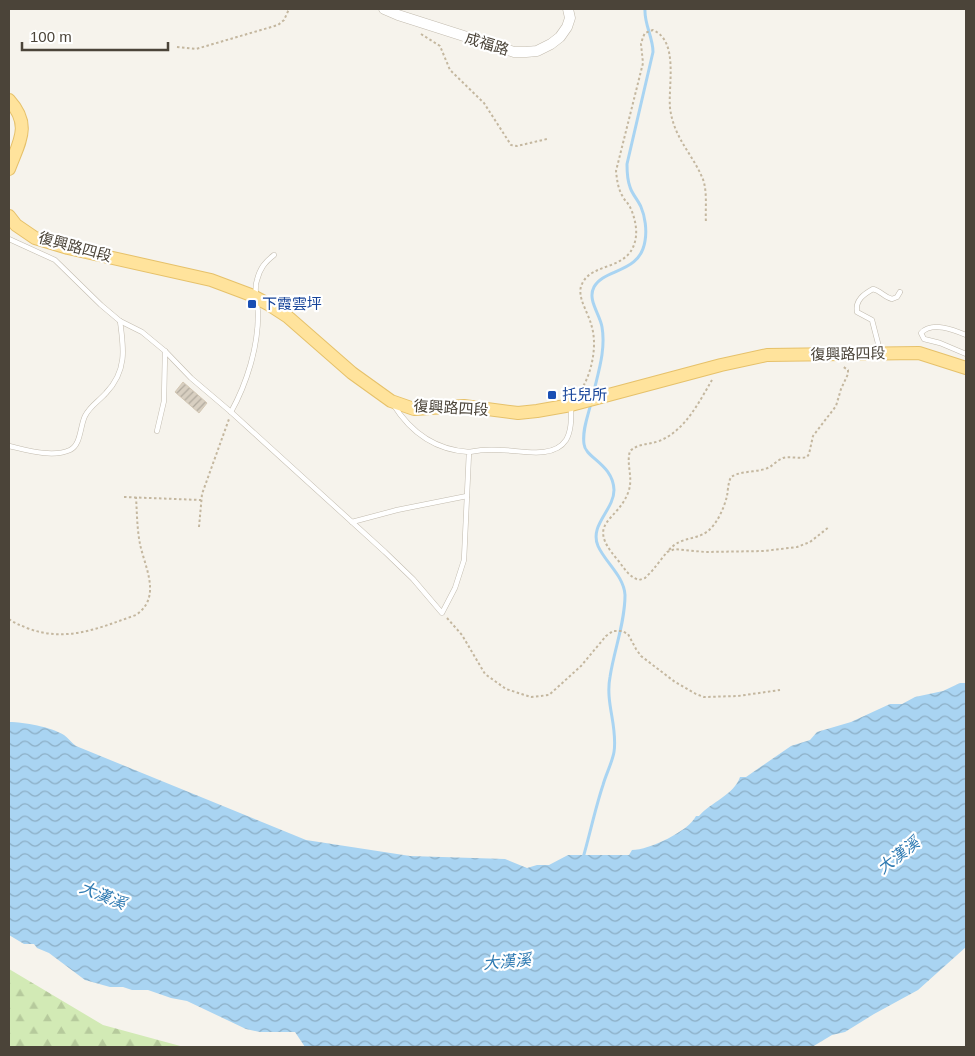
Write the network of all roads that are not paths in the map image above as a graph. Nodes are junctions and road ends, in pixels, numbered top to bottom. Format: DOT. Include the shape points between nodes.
graph roads {
  1 [pos="384,9"];
  2 [pos="568,9"];
  3 [pos="9,100"];
  4 [pos="9,169"];
  5 [pos="9,216"];
  6 [pos="9,239"];
  7 [pos="274,255"];
  8 [pos="900,292"];
  9 [pos="257,298"];
  10 [pos="120,320"];
  11 [pos="966,335"];
  12 [pos="165,351"];
  13 [pos="880,353"];
  14 [pos="966,354"];
  15 [pos="966,368"];
  16 [pos="391,401"];
  17 [pos="571,405"];
  18 [pos="231,412"];
  19 [pos="158,431"];
  20 [pos="9,446"];
  21 [pos="469,452"];
  22 [pos="467,496"];
  23 [pos="352,522"];
  1 -- 2 [label="street, 成福路" via="514,52 537,50 560,37 570,18"];
  3 -- 4 [label="main road" via="22,118 23,134"];
  5 -- 9 [label="main road, 復興路四段" via="35,238 212,280"];
  6 -- 10 [label="lane" via="55,260 101,306"];
  7 -- 9 [label="lane" via="264,262 256,282"];
  8 -- 13 [label="lane" via="892,299 873,288 858,302 857,312 872,320"];
  9 -- 16 [label="main road, 復興路四段" via="288,317"];
  9 -- 18 [label="lane" via="258,316 250,367"];
  10 -- 12 [label="lane" via="142,332"];
  10 -- 20 [label="lane" via="122,367 115,382 89,409 77,442 71,449 58,453 36,452"];
  11 -- 14 [label="lane" via="950,328 933,327 921,333 924,339"];
  12 -- 18 [label="lane"];
  12 -- 19 [label="lane" via="164,401"];
  13 -- 15 [label="main road, 復興路四段" via="919,353"];
  13 -- 17 [label="main road, 復興路四段" via="767,355"];
  16 -- 17 [label="main road, 復興路四段" via="414,409 464,406 518,414"];
  16 -- 21 [label="lane" via="399,414 428,441 448,450"];
  17 -- 21 [label="lane" via="567,439 552,451 487,449"];
  18 -- 23 [label="lane"];
  21 -- 22 [label="lane"];
  22 -- 23 [label="lane"];
  22 -- 23 [label="lane" via="464,560 442,613 413,579"];
}
